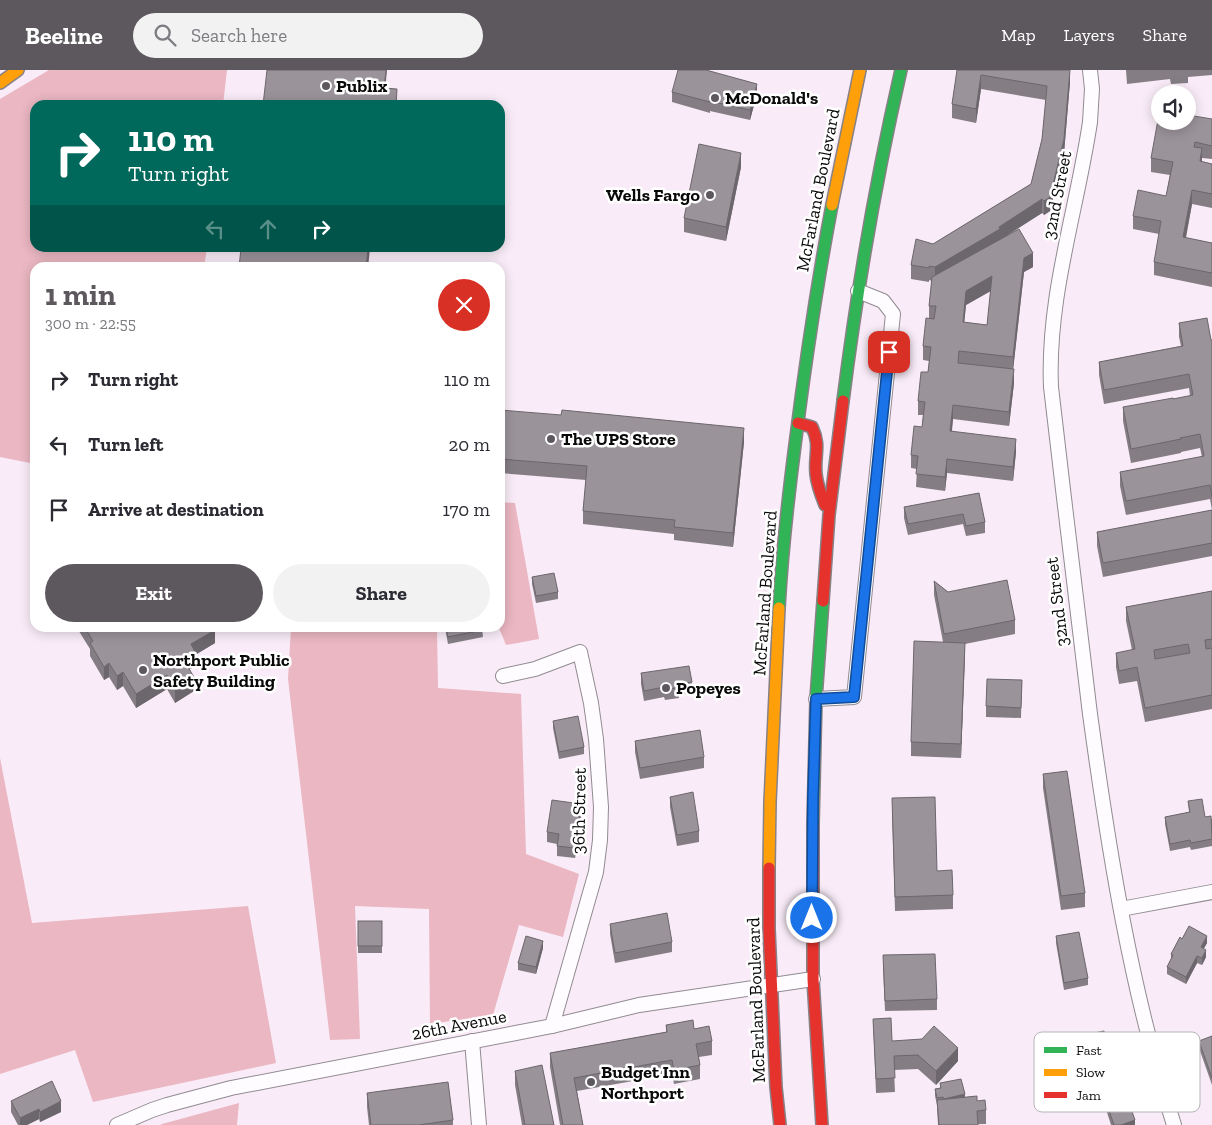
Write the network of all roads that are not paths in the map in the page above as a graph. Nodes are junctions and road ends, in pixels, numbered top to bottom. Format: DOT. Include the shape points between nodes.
graph roads {
  1 [pos="18,70"];
  2 [pos="860,70"];
  3 [pos="901,70"];
  4 [pos="1090,70"];
  5 [pos="0,82"];
  6 [pos="858,291"];
  7 [pos="798,423"];
  8 [pos="829,515"];
  9 [pos="503,676"];
  10 [pos="816,699"];
  11 [pos="1212,892"];
  12 [pos="1121,909"];
  13 [pos="813,979"];
  14 [pos="772,985"];
  15 [pos="552,1026"];
  16 [pos="1148,1032"];
  17 [pos="472,1041"];
  18 [pos="1170,1112"];
  19 [pos="117,1125"];
  20 [pos="479,1125"];
  21 [pos="780,1125"];
  22 [pos="822,1125"];
  23 [pos="1174,1125"];
  1 -- 5 [label="main road"];
  2 -- 7 [label="main road, McFarland Boulevard" via="824,247"];
  3 -- 6 [label="main road"];
  4 -- 12 [label="street, 32nd Street" via="1090,122 1053,320 1051,381 1098,768"];
  6 -- 8 [label="main road"];
  6 -- 10 [label="street" via="883,301 893,314 854,697"];
  7 -- 8 [label="main road" via="812,427 817,437 816,472"];
  7 -- 14 [label="main road, McFarland Boulevard" via="779,605 771,776 769,929"];
  8 -- 10 [label="main road"];
  9 -- 15 [label="street, 36th Street" via="535,669 580,652 591,703 601,807 600,840 596,872"];
  10 -- 13 [label="main road" via="812,824"];
  11 -- 12 [label="street"];
  12 -- 16 [label="street, 32nd Street"];
  13 -- 14 [label="street, 26th Avenue"];
  13 -- 22 [label="main road"];
  14 -- 15 [label="street, 26th Avenue" via="639,1006"];
  14 -- 21 [label="main road, McFarland Boulevard"];
  15 -- 17 [label="street, 26th Avenue"];
  17 -- 19 [label="street, 26th Avenue" via="231,1088 159,1108"];
  17 -- 20 [label="street"];
  18 -- 23 [label="street, 32nd Street"];
}
